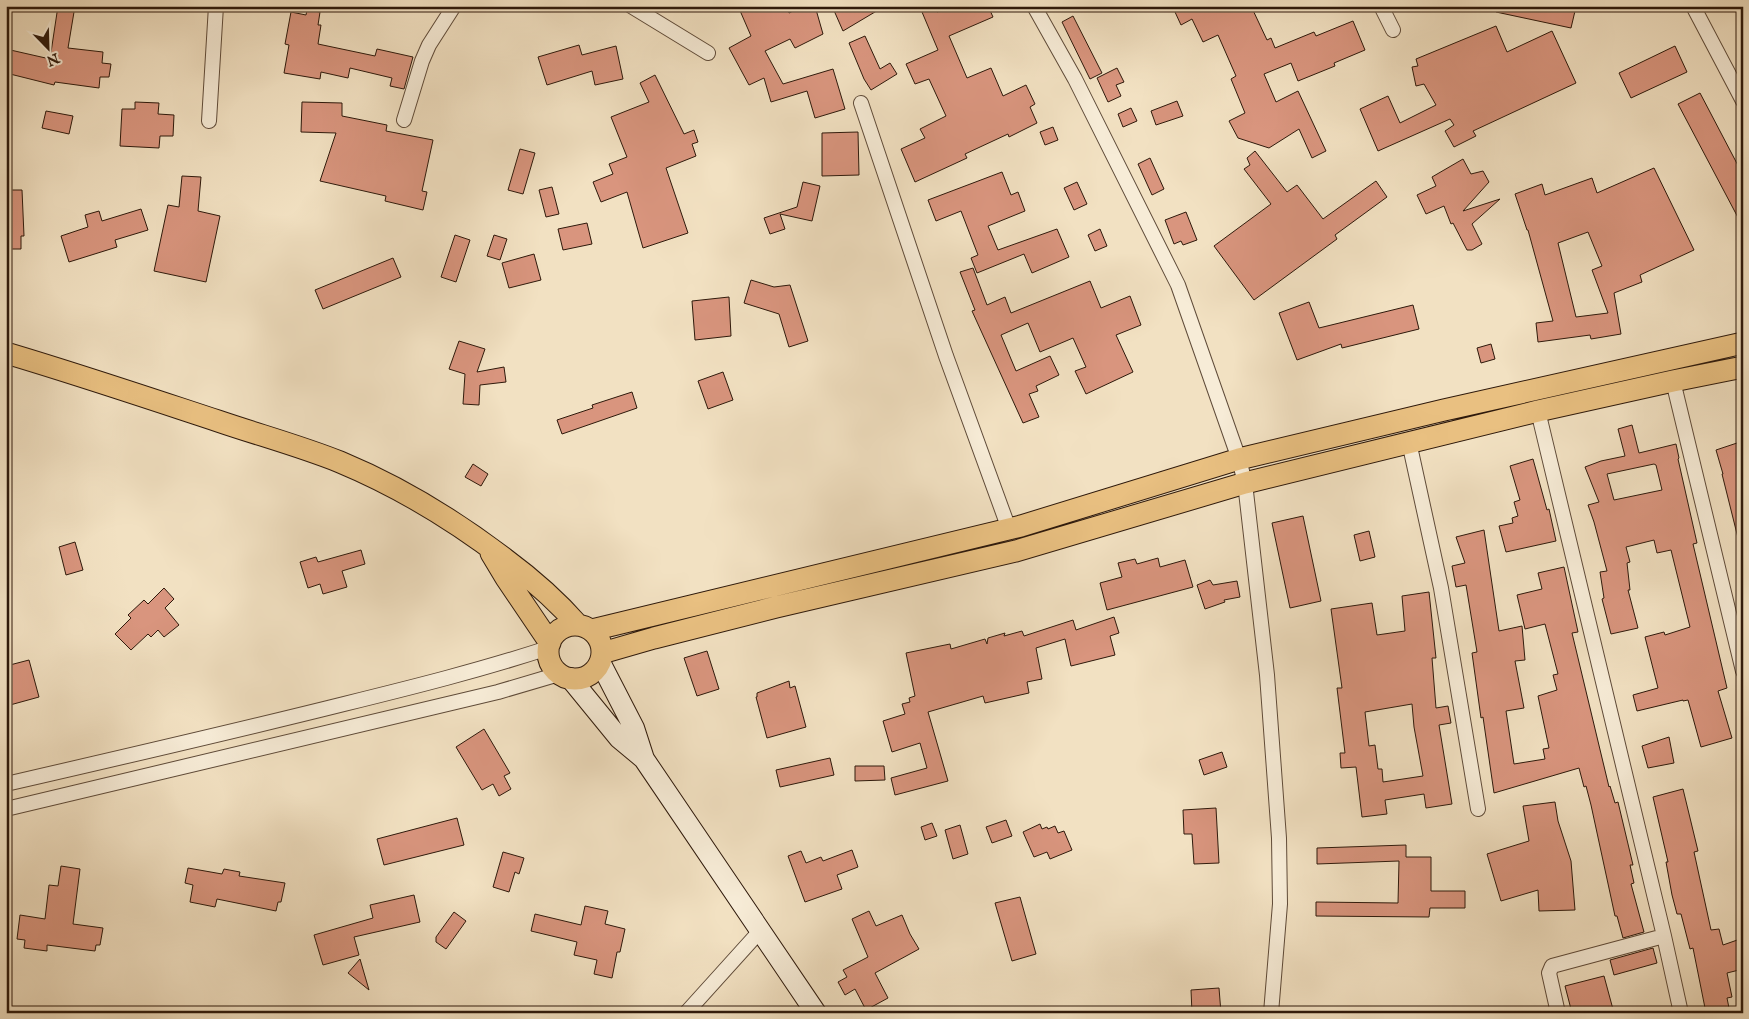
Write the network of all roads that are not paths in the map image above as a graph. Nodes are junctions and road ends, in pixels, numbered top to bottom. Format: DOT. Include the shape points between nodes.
graph roads {
  1 [pos="216,6"];
  2 [pos="454,6"];
  3 [pos="631,6"];
  4 [pos="1034,6"];
  5 [pos="1381,6"];
  6 [pos="1692,6"];
  7 [pos="1393,30"];
  8 [pos="708,54"];
  9 [pos="1743,101"];
  10 [pos="861,103"];
  11 [pos="404,120"];
  12 [pos="209,121"];
  13 [pos="1743,343"];
  14 [pos="6,353"];
  15 [pos="1743,367"];
  16 [pos="1673,381"];
  17 [pos="1444,410"];
  18 [pos="1538,411"];
  19 [pos="1450,434"];
  20 [pos="1409,442"];
  21 [pos="1239,459"];
  22 [pos="1245,483"];
  23 [pos="1009,529"];
  24 [pos="486,544"];
  25 [pos="585,628"];
  26 [pos="549,646"];
  27 [pos="601,658"];
  28 [pos="1743,672"];
  29 [pos="565,676"];
  30 [pos="644,759"];
  31 [pos="6,784"];
  32 [pos="6,809"];
  33 [pos="1478,809"];
  34 [pos="760,931"];
  35 [pos="1664,936"];
  36 [pos="686,1013"];
  37 [pos="816,1013"];
  38 [pos="1271,1013"];
  39 [pos="1558,1013"];
  40 [pos="1681,1013"];
  1 -- 12 [label="street"];
  2 -- 11 [label="street" via="429,45"];
  3 -- 8 [label="street"];
  4 -- 21 [label="street" via="1075,78 1178,285"];
  5 -- 7 [label="street"];
  6 -- 9 [label="street"];
  10 -- 23 [label="street" via="946,356"];
  13 -- 17 [label="main road"];
  14 -- 24 [label="main road" via="340,462 400,489"];
  15 -- 16 [label="main road"];
  16 -- 18 [label="main road"];
  16 -- 28 [label="street"];
  17 -- 19 [label="main road"];
  17 -- 21 [label="main road"];
  18 -- 19 [label="main road"];
  18 -- 35 [label="street"];
  19 -- 20 [label="main road"];
  20 -- 22 [label="main road"];
  20 -- 33 [label="street" via="1441,588"];
  21 -- 22 [label="street"];
  21 -- 23 [label="main road"];
  22 -- 27 [label="main road" via="1016,551 654,638"];
  22 -- 38 [label="street" via="1268,675 1279,838 1280,904"];
  23 -- 25 [label="main road"];
  24 -- 25 [label="main road"];
  24 -- 26 [label="main road"];
  25 -- 26 [label="main road" via="569,625 554,635"];
  25 -- 27 [label="main road" via="598,637"];
  26 -- 29 [label="main road" via="549,660"];
  26 -- 31 [label="street" via="508,662 232,732"];
  27 -- 29 [label="main road" via="585,677"];
  27 -- 30 [label="main road" via="634,728"];
  29 -- 30 [label="main road" via="619,738"];
  29 -- 32 [label="street"];
  30 -- 34 [label="main road"];
  34 -- 36 [label="street"];
  34 -- 37 [label="main road"];
  35 -- 39 [label="street" via="1552,966 1549,973"];
  35 -- 40 [label="street"];
}
